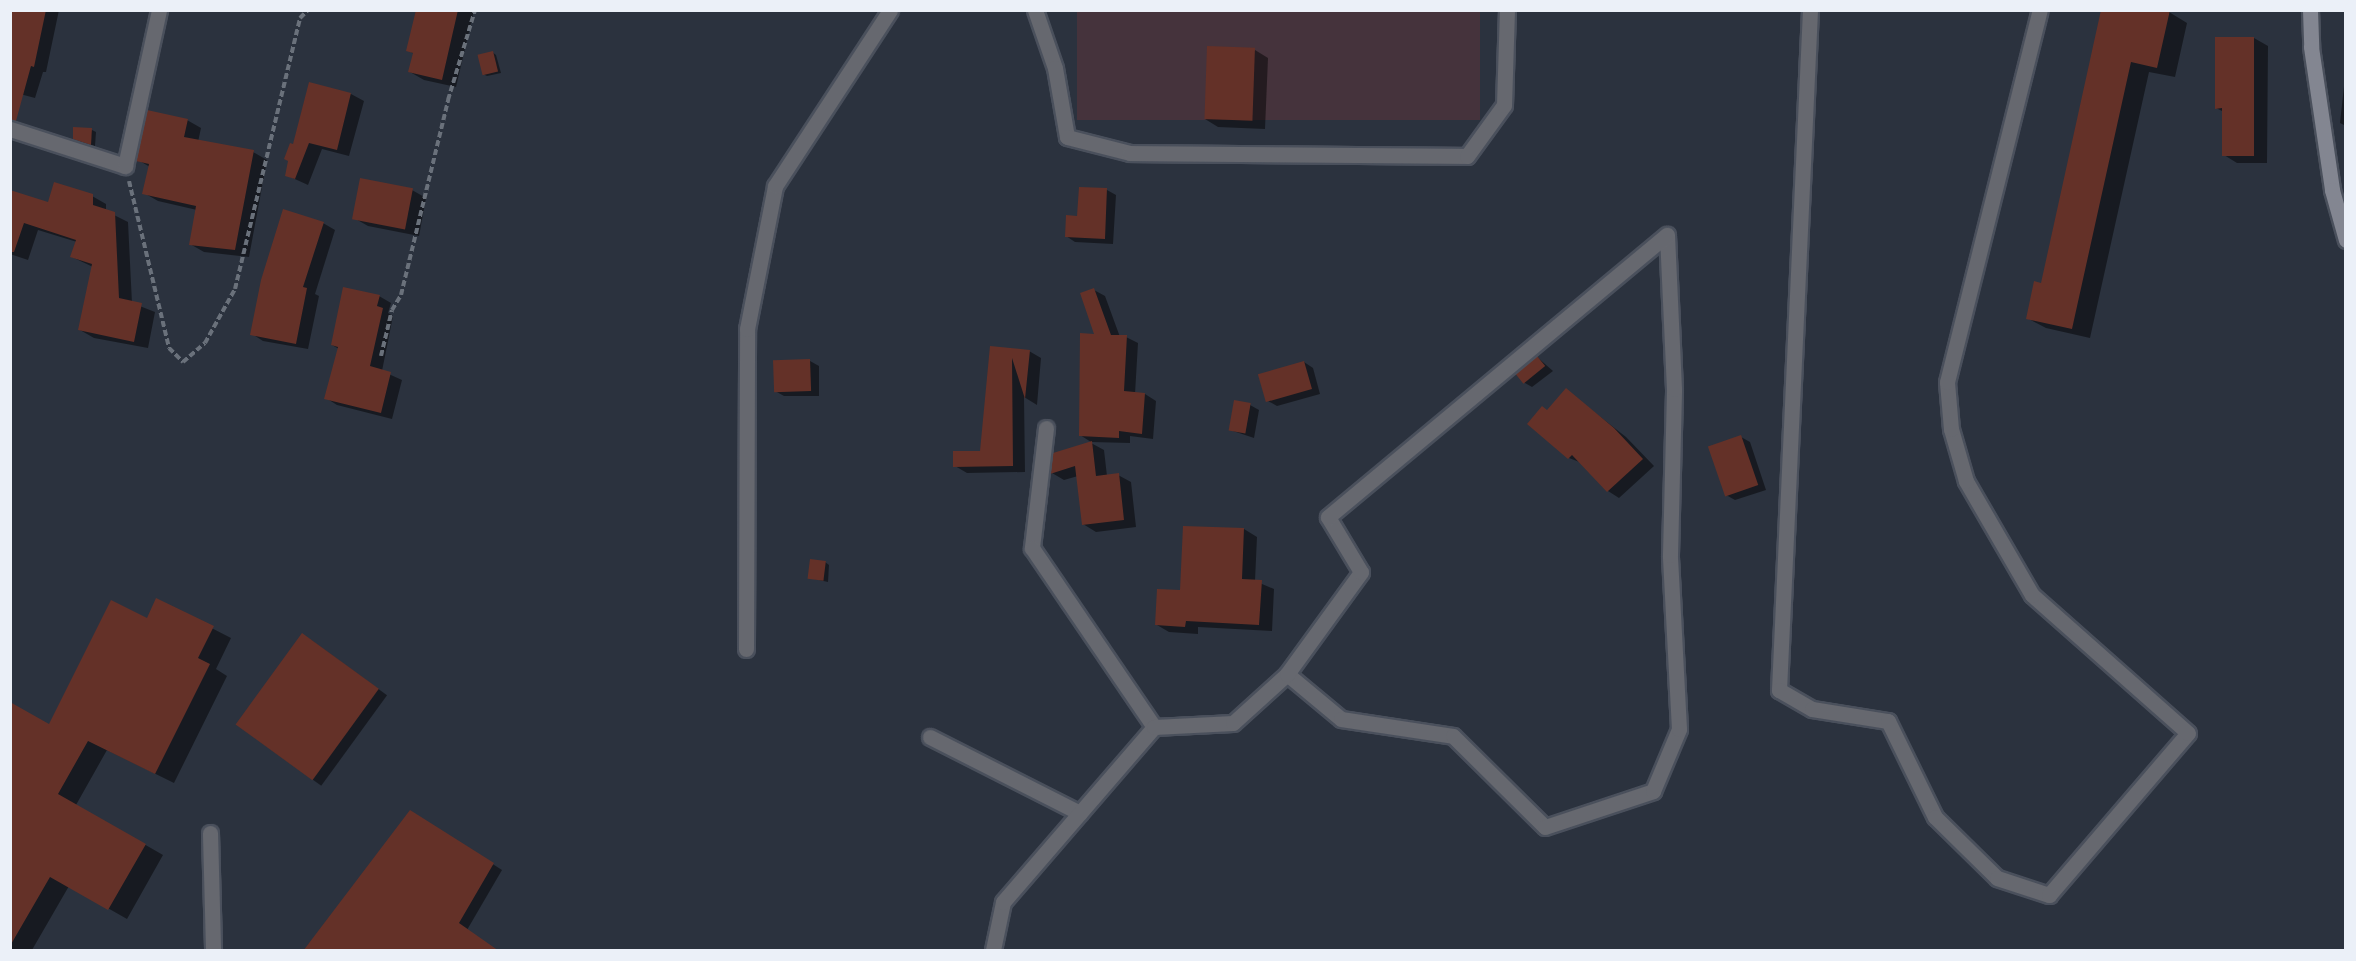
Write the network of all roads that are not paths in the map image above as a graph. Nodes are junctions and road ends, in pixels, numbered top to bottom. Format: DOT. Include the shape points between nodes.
graph roads {
  1 [pos="159,10"];
  2 [pos="890,10"];
  3 [pos="1035,10"];
  4 [pos="1507,10"];
  5 [pos="1810,10"];
  6 [pos="2040,10"];
  7 [pos="2310,10"];
  8 [pos="10,129"];
  9 [pos="2346,240"];
  10 [pos="1046,428"];
  11 [pos="746,649"];
  12 [pos="1287,674"];
  13 [pos="1154,727"];
  14 [pos="930,737"];
  15 [pos="1080,813"];
  16 [pos="210,833"];
  17 [pos="213,951"];
  18 [pos="993,951"];
  1 -- 8 [label="street" via="125,166"];
  2 -- 11 [label="street" via="775,186 747,329"];
  3 -- 4 [label="street" via="1056,68 1067,137 1130,153 1455,156 1467,156 1504,105"];
  5 -- 6 [label="street" via="1779,690 1812,709 1888,721 1935,817 1997,878 2049,895 2188,733 2032,595 1966,481 1951,429 1947,382"];
  7 -- 9 [label="street" via="2311,47 2332,190"];
  10 -- 13 [label="street" via="1032,548"];
  12 -- 12 [label="street" via="1361,572 1328,517 1667,235 1674,389 1670,555 1679,729 1653,791 1545,827 1453,736 1341,719"];
  12 -- 13 [label="street" via="1233,723"];
  13 -- 15 [label="street"];
  14 -- 15 [label="street"];
  15 -- 18 [label="street" via="1003,902"];
  16 -- 17 [label="street"];
}
